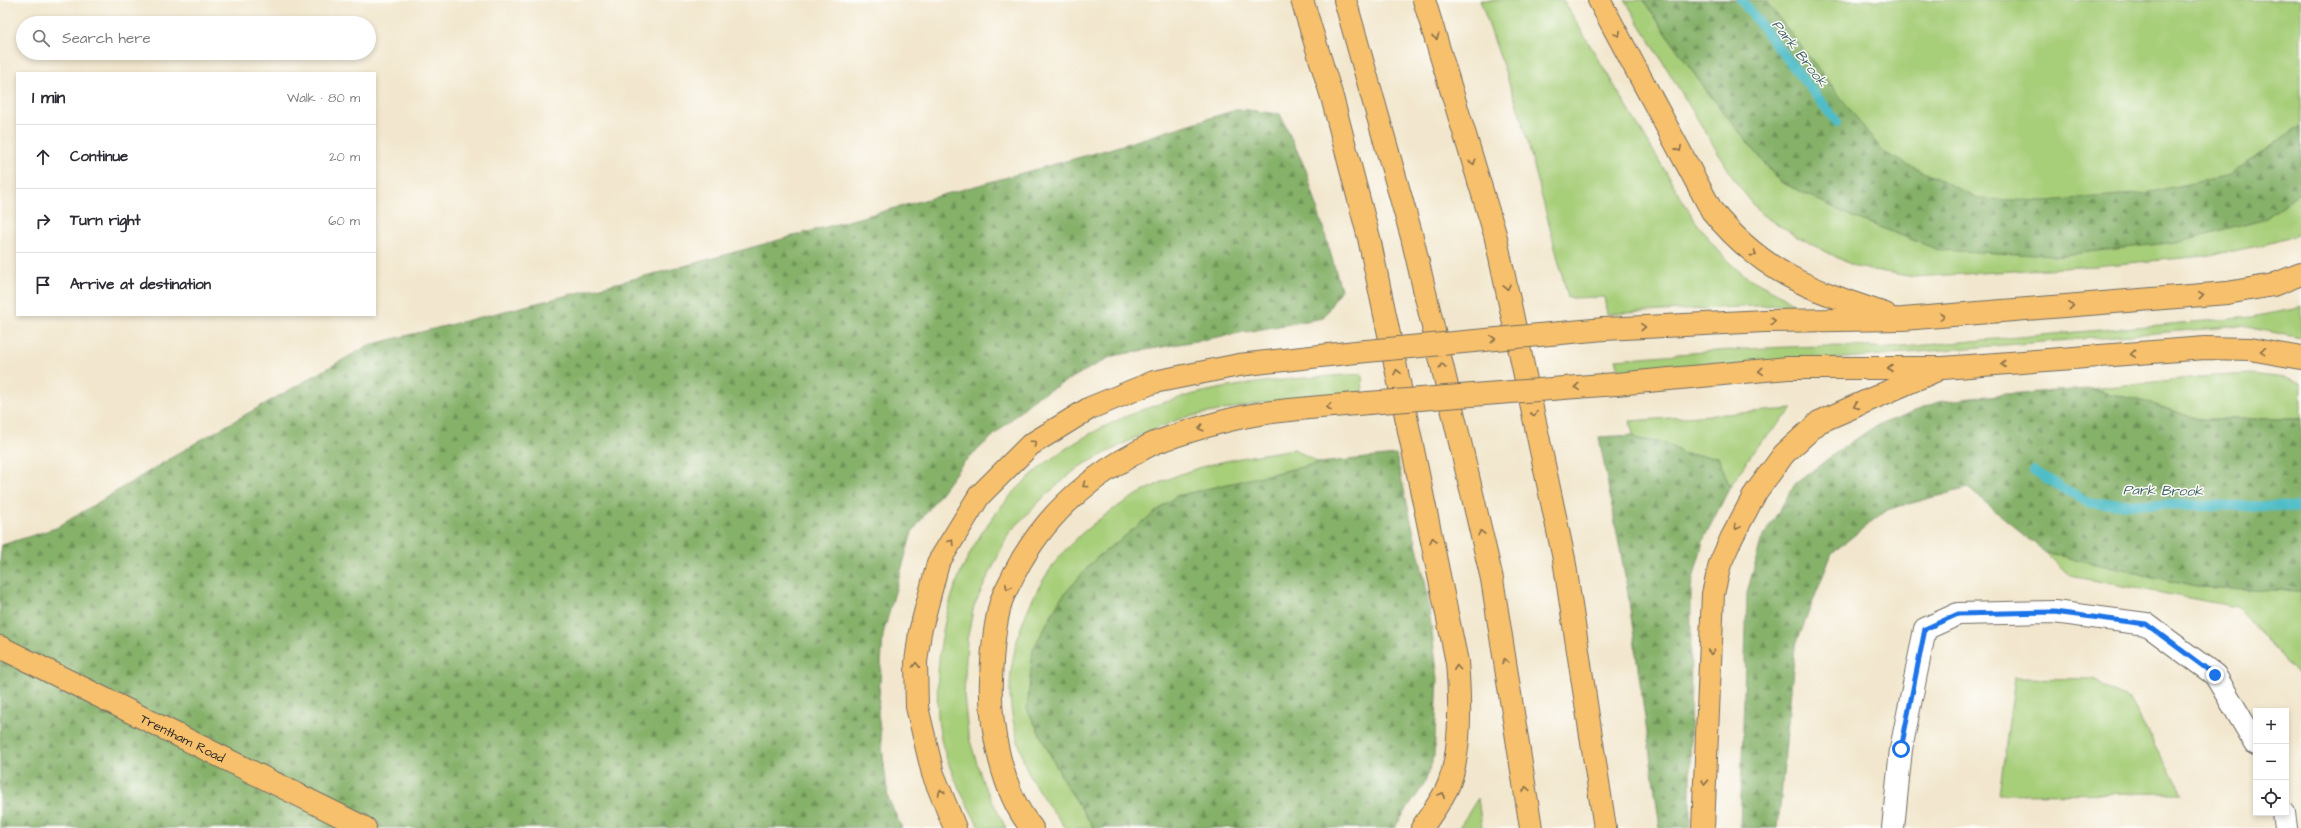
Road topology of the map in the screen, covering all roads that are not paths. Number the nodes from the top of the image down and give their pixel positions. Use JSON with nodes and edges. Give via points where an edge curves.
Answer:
{"nodes":[{"id":1,"x":1302,"y":0,"type":"edge"},
{"id":2,"x":1345,"y":0,"type":"edge"},
{"id":3,"x":1424,"y":0,"type":"edge"},
{"id":4,"x":1599,"y":0,"type":"edge"},
{"id":5,"x":2301,"y":274,"type":"edge"},
{"id":6,"x":1903,"y":320,"type":"junction"},
{"id":7,"x":2301,"y":358,"type":"edge"},
{"id":8,"x":1944,"y":368,"type":"junction"},
{"id":9,"x":0,"y":647,"type":"edge"},
{"id":10,"x":2253,"y":739,"type":"edge"},
{"id":11,"x":2284,"y":816,"type":"edge"},
{"id":12,"x":365,"y":828,"type":"edge"},
{"id":13,"x":956,"y":828,"type":"edge"},
{"id":14,"x":1032,"y":828,"type":"edge"},
{"id":15,"x":1422,"y":828,"type":"edge"},
{"id":16,"x":1531,"y":828,"type":"edge"},
{"id":17,"x":1605,"y":828,"type":"edge"},
{"id":18,"x":1703,"y":828,"type":"edge"},
{"id":19,"x":1893,"y":828,"type":"edge"},
{"id":20,"x":2286,"y":828,"type":"edge"}],
"edges":[{"from":15,"to":1,"type":"highway","one_way":true,"via":[[1449,784],[1458,737],[1457,662],[1369,238],[1332,97]]},
{"from":16,"to":2,"type":"highway","one_way":true,"via":[[1492,579],[1412,237]]},
{"from":3,"to":17,"type":"highway","one_way":true,"via":[[1495,234],[1564,559]]},
{"from":4,"to":6,"type":"highway","one_way":true,"via":[[1712,211],[1732,236],[1763,261],[1801,284]]},
{"from":6,"to":5,"type":"highway","one_way":true,"via":[[2227,293],[2273,285]]},
{"from":13,"to":6,"type":"highway","one_way":true,"bridge":true,"via":[[933,774],[917,707],[916,662],[920,632],[938,563],[979,496],[1030,445],[1090,408],[1154,382],[1240,365],[1356,352],[1604,330],[1765,321]]},
{"from":7,"to":8,"type":"highway","one_way":true,"via":[[2250,349],[2205,348]]},
{"from":8,"to":14,"type":"highway","one_way":true,"bridge":true,"via":[[1788,368],[1368,403],[1266,413],[1230,420],[1158,441],[1107,468],[1075,492],[1043,526],[1022,559],[1001,601],[992,652],[990,702],[996,747],[1007,782]]},
{"from":8,"to":18,"type":"highway","one_way":true,"via":[[1820,422],[1784,454],[1756,492],[1731,539],[1720,564],[1713,594]]},
{"from":9,"to":12,"type":"highway","name":"Trentham Road"},
{"from":10,"to":19,"type":"lane","via":[[2215,675],[2146,624],[2054,612],[1958,614],[1925,629],[1901,749]]},
{"from":11,"to":20,"type":"lane"}]}
